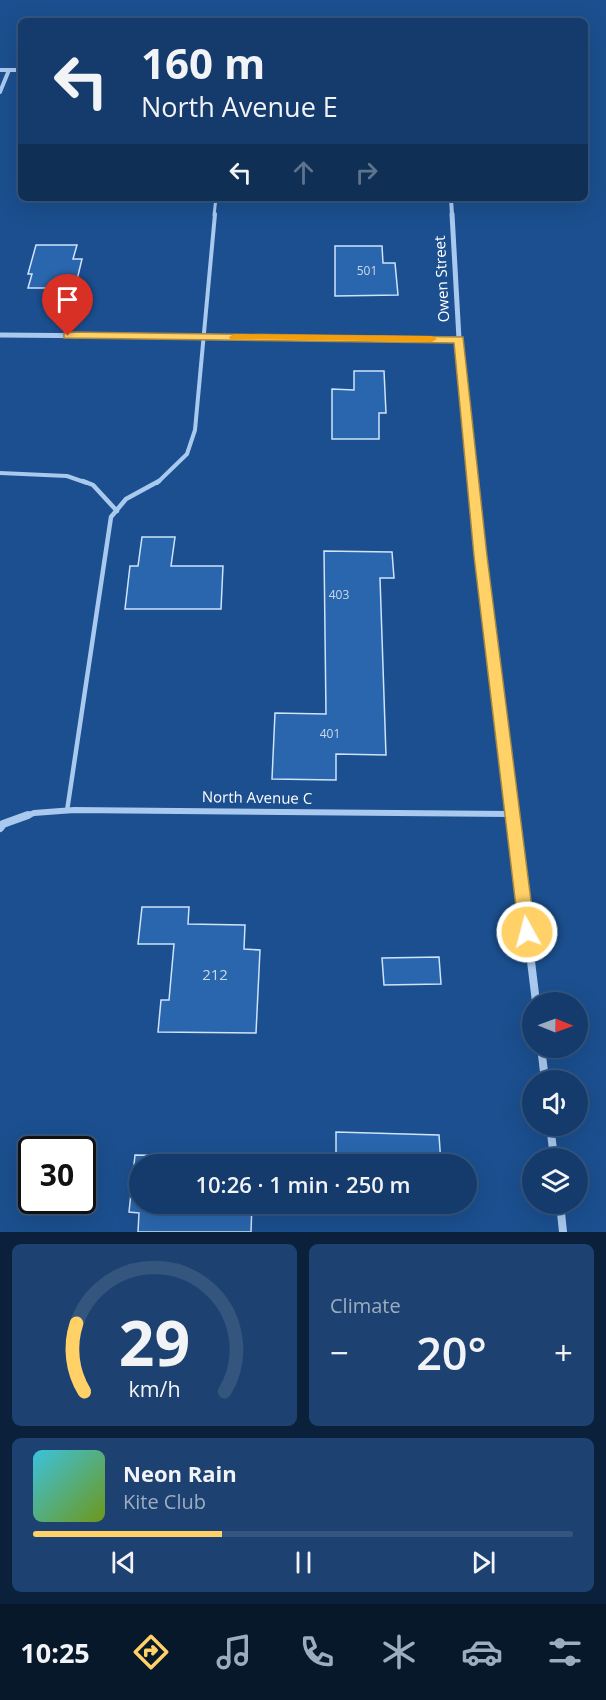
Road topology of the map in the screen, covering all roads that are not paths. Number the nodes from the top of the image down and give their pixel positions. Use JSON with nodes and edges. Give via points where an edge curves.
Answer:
{"nodes":[{"id":1,"x":0,"y":70,"type":"edge"},
{"id":2,"x":9,"y":70,"type":"junction"},
{"id":3,"x":18,"y":70,"type":"edge"},
{"id":4,"x":0,"y":92,"type":"edge"},
{"id":5,"x":216,"y":201,"type":"edge"},
{"id":6,"x":451,"y":201,"type":"edge"},
{"id":7,"x":0,"y":335,"type":"edge"},
{"id":8,"x":204,"y":337,"type":"junction"},
{"id":9,"x":459,"y":339,"type":"junction"},
{"id":10,"x":0,"y":473,"type":"edge"},
{"id":11,"x":117,"y":511,"type":"junction"},
{"id":12,"x":67,"y":811,"type":"junction"},
{"id":13,"x":513,"y":814,"type":"junction"},
{"id":14,"x":2,"y":826,"type":"edge"},
{"id":15,"x":535,"y":992,"type":"edge"},
{"id":16,"x":561,"y":1214,"type":"edge"},
{"id":17,"x":563,"y":1232,"type":"edge"}],
"edges":[{"from":1,"to":2,"type":"street"},
{"from":2,"to":3,"type":"street"},
{"from":2,"to":4,"type":"street"},
{"from":5,"to":8,"type":"lane"},
{"from":6,"to":9,"type":"street","name":"Owen Street"},
{"from":7,"to":8,"type":"street"},
{"from":8,"to":9,"type":"street"},
{"from":8,"to":11,"type":"lane","via":[[195,430],[187,454],[157,483],[126,499]]},
{"from":9,"to":13,"type":"street","name":"Owen Street"},
{"from":10,"to":11,"type":"lane","via":[[67,476],[93,485]]},
{"from":11,"to":12,"type":"lane","via":[[111,518]]},
{"from":12,"to":13,"type":"street","name":"North Avenue C"},
{"from":12,"to":14,"type":"street","name":"North Avenue C","via":[[34,813]]},
{"from":13,"to":15,"type":"street","name":"Owen Street"},
{"from":16,"to":17,"type":"street"}]}
